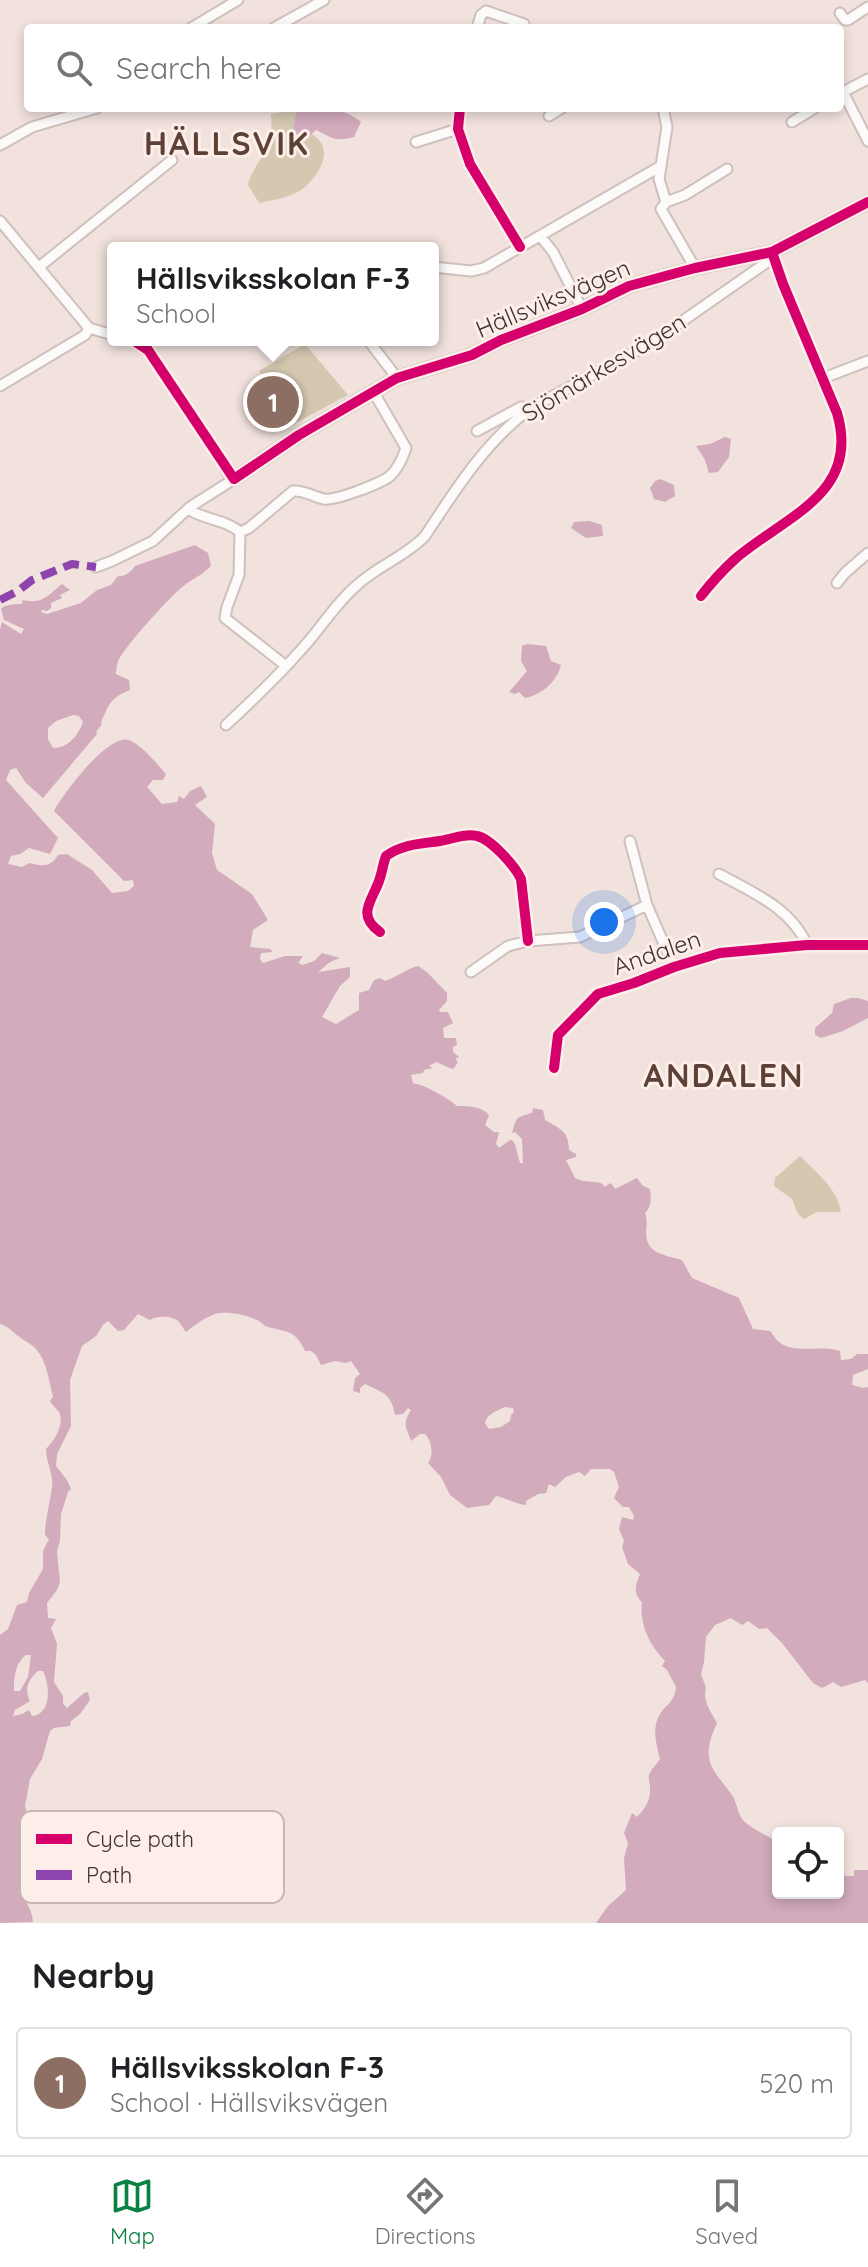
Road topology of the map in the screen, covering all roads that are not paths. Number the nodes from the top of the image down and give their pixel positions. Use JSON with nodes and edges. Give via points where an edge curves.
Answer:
{"nodes":[{"id":1,"x":238,"y":0,"type":"edge"},
{"id":2,"x":324,"y":0,"type":"edge"},
{"id":3,"x":868,"y":7,"type":"edge"},
{"id":4,"x":840,"y":13,"type":"dead end"},
{"id":5,"x":198,"y":24,"type":"edge"},
{"id":6,"x":281,"y":24,"type":"edge"},
{"id":7,"x":478,"y":24,"type":"edge"},
{"id":8,"x":524,"y":24,"type":"dead end"},
{"id":9,"x":868,"y":79,"type":"edge"},
{"id":10,"x":844,"y":92,"type":"edge"},
{"id":11,"x":844,"y":97,"type":"edge"},
{"id":12,"x":83,"y":112,"type":"edge"},
{"id":13,"x":460,"y":112,"type":"edge"},
{"id":14,"x":556,"y":112,"type":"edge"},
{"id":15,"x":664,"y":112,"type":"edge"},
{"id":16,"x":808,"y":112,"type":"edge"},
{"id":17,"x":549,"y":116,"type":"dead end"},
{"id":18,"x":792,"y":122,"type":"dead end"},
{"id":19,"x":458,"y":129,"type":"junction"},
{"id":20,"x":868,"y":141,"type":"edge"},
{"id":21,"x":416,"y":142,"type":"dead end"},
{"id":22,"x":0,"y":145,"type":"edge"},
{"id":23,"x":172,"y":160,"type":"dead end"},
{"id":24,"x":661,"y":166,"type":"junction"},
{"id":25,"x":727,"y":169,"type":"dead end"},
{"id":26,"x":666,"y":202,"type":"junction"},
{"id":27,"x":868,"y":202,"type":"edge"},
{"id":28,"x":0,"y":221,"type":"edge"},
{"id":29,"x":541,"y":237,"type":"junction"},
{"id":30,"x":520,"y":247,"type":"junction"},
{"id":31,"x":773,"y":255,"type":"junction"},
{"id":32,"x":39,"y":267,"type":"junction"},
{"id":33,"x":439,"y":268,"type":"edge"},
{"id":34,"x":695,"y":268,"type":"junction"},
{"id":35,"x":582,"y":309,"type":"junction"},
{"id":36,"x":89,"y":328,"type":"junction"},
{"id":37,"x":107,"y":333,"type":"edge"},
{"id":38,"x":143,"y":346,"type":"edge"},
{"id":39,"x":373,"y":346,"type":"edge"},
{"id":40,"x":868,"y":361,"type":"edge"},
{"id":41,"x":397,"y":378,"type":"junction"},
{"id":42,"x":821,"y":379,"type":"junction"},
{"id":43,"x":0,"y":386,"type":"edge"},
{"id":44,"x":373,"y":391,"type":"junction"},
{"id":45,"x":531,"y":408,"type":"junction"},
{"id":46,"x":477,"y":431,"type":"dead end"},
{"id":47,"x":230,"y":474,"type":"junction"},
{"id":48,"x":188,"y":509,"type":"junction"},
{"id":49,"x":240,"y":532,"type":"junction"},
{"id":50,"x":868,"y":553,"type":"edge"},
{"id":51,"x":96,"y":567,"type":"dead end"},
{"id":52,"x":837,"y":583,"type":"dead end"},
{"id":53,"x":701,"y":596,"type":"dead end"},
{"id":54,"x":286,"y":666,"type":"junction"},
{"id":55,"x":226,"y":725,"type":"dead end"},
{"id":56,"x":630,"y":841,"type":"dead end"},
{"id":57,"x":719,"y":874,"type":"dead end"},
{"id":58,"x":647,"y":905,"type":"junction"},
{"id":59,"x":380,"y":932,"type":"dead end"},
{"id":60,"x":528,"y":941,"type":"junction"},
{"id":61,"x":807,"y":945,"type":"junction"},
{"id":62,"x":868,"y":945,"type":"edge"},
{"id":63,"x":674,"y":967,"type":"junction"},
{"id":64,"x":471,"y":972,"type":"dead end"},
{"id":65,"x":554,"y":1068,"type":"dead end"}],
"edges":[{"from":1,"to":5,"type":"street"},
{"from":2,"to":6,"type":"street"},
{"from":3,"to":4,"type":"street","via":[[848,20]]},
{"from":7,"to":8,"type":"street","via":[[486,11]]},
{"from":9,"to":10,"type":"street"},
{"from":11,"to":20,"type":"street"},
{"from":12,"to":22,"type":"street","via":[[32,127]]},
{"from":13,"to":19,"type":"street"},
{"from":14,"to":17,"type":"street"},
{"from":15,"to":24,"type":"street"},
{"from":16,"to":18,"type":"street"},
{"from":19,"to":21,"type":"street"},
{"from":19,"to":30,"type":"street","via":[[470,164]]},
{"from":23,"to":32,"type":"street"},
{"from":24,"to":26,"type":"street"},
{"from":24,"to":29,"type":"street"},
{"from":25,"to":26,"type":"street"},
{"from":26,"to":34,"type":"street","via":[[663,214]]},
{"from":27,"to":31,"type":"street","name":"Hällsviksvägen"},
{"from":28,"to":32,"type":"street"},
{"from":29,"to":30,"type":"street"},
{"from":29,"to":35,"type":"street"},
{"from":30,"to":33,"type":"street","via":[[478,271]]},
{"from":31,"to":34,"type":"street","name":"Hällsviksvägen"},
{"from":31,"to":42,"type":"street"},
{"from":31,"to":45,"type":"street","name":"Sjömärkesvägen","via":[[651,343]]},
{"from":32,"to":36,"type":"street"},
{"from":34,"to":35,"type":"street","name":"Hällsviksvägen","via":[[629,286]]},
{"from":35,"to":41,"type":"street","name":"Hällsviksvägen","via":[[472,355]]},
{"from":36,"to":37,"type":"street"},
{"from":36,"to":43,"type":"street"},
{"from":38,"to":47,"type":"street"},
{"from":39,"to":41,"type":"street"},
{"from":40,"to":42,"type":"street"},
{"from":41,"to":44,"type":"street","name":"Hällsviksvägen"},
{"from":42,"to":53,"type":"street","via":[[842,432],[840,460],[829,483],[802,511],[735,559]]},
{"from":44,"to":47,"type":"street","name":"Hällsviksvägen"},
{"from":44,"to":49,"type":"street","via":[[406,444],[394,471],[377,483],[330,499],[293,491]]},
{"from":45,"to":46,"type":"street","via":[[521,407]]},
{"from":45,"to":54,"type":"street","name":"Sjömärkesvägen","via":[[486,449],[416,546],[358,583]]},
{"from":47,"to":48,"type":"street","name":"Hällsviksvägen"},
{"from":48,"to":49,"type":"street"},
{"from":48,"to":51,"type":"street","name":"Hällsviksvägen","via":[[162,536]]},
{"from":49,"to":54,"type":"street","via":[[239,575],[225,618]]},
{"from":50,"to":52,"type":"street"},
{"from":54,"to":55,"type":"street","name":"Sjömärkesvägen"},
{"from":56,"to":58,"type":"street"},
{"from":57,"to":61,"type":"street","via":[[778,909],[797,926]]},
{"from":58,"to":60,"type":"street","via":[[580,937]]},
{"from":58,"to":63,"type":"street"},
{"from":59,"to":60,"type":"street","via":[[370,923],[367,907],[386,856],[415,843],[474,835],[518,872]]},
{"from":60,"to":64,"type":"street","via":[[508,946]]},
{"from":61,"to":62,"type":"street","name":"Andalen"},
{"from":61,"to":63,"type":"street","name":"Andalen","via":[[720,953]]},
{"from":63,"to":65,"type":"street","name":"Andalen","via":[[598,994],[558,1035]]}]}
